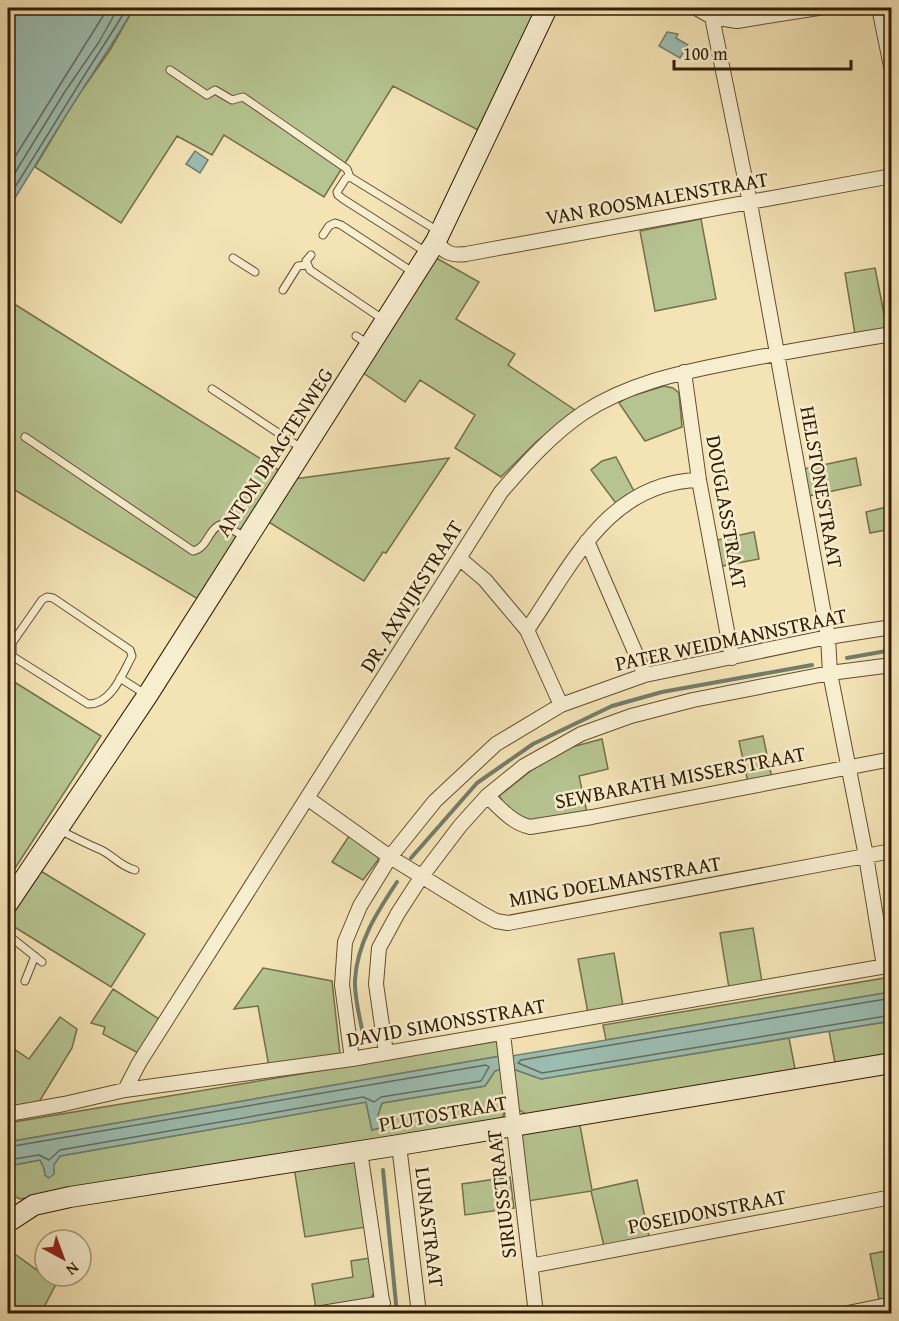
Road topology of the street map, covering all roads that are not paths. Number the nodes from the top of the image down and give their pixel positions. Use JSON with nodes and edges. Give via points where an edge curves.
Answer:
{"nodes":[{"id":1,"x":547,"y":8,"type":"edge"},
{"id":2,"x":696,"y":8,"type":"edge"},
{"id":3,"x":818,"y":8,"type":"edge"},
{"id":4,"x":879,"y":8,"type":"edge"},
{"id":5,"x":712,"y":17,"type":"junction"},
{"id":6,"x":170,"y":70,"type":"dead end"},
{"id":7,"x":891,"y":71,"type":"edge"},
{"id":8,"x":891,"y":176,"type":"edge"},
{"id":9,"x":350,"y":177,"type":"junction"},
{"id":10,"x":750,"y":203,"type":"junction"},
{"id":11,"x":323,"y":235,"type":"dead end"},
{"id":12,"x":435,"y":242,"type":"junction"},
{"id":13,"x":311,"y":255,"type":"dead end"},
{"id":14,"x":233,"y":258,"type":"dead end"},
{"id":15,"x":307,"y":265,"type":"junction"},
{"id":16,"x":255,"y":272,"type":"dead end"},
{"id":17,"x":416,"y":274,"type":"junction"},
{"id":18,"x":283,"y":290,"type":"dead end"},
{"id":19,"x":386,"y":321,"type":"junction"},
{"id":20,"x":891,"y":334,"type":"edge"},
{"id":21,"x":776,"y":353,"type":"junction"},
{"id":22,"x":684,"y":372,"type":"junction"},
{"id":23,"x":212,"y":389,"type":"dead end"},
{"id":24,"x":25,"y":437,"type":"dead end"},
{"id":25,"x":304,"y":450,"type":"junction"},
{"id":26,"x":699,"y":480,"type":"junction"},
{"id":27,"x":248,"y":538,"type":"junction"},
{"id":28,"x":587,"y":541,"type":"junction"},
{"id":29,"x":459,"y":558,"type":"junction"},
{"id":30,"x":891,"y":627,"type":"edge"},
{"id":31,"x":527,"y":630,"type":"junction"},
{"id":32,"x":828,"y":637,"type":"junction"},
{"id":33,"x":732,"y":658,"type":"junction"},
{"id":34,"x":891,"y":665,"type":"edge"},
{"id":35,"x":830,"y":673,"type":"junction"},
{"id":36,"x":645,"y":675,"type":"junction"},
{"id":37,"x":120,"y":678,"type":"junction"},
{"id":38,"x":147,"y":696,"type":"junction"},
{"id":39,"x":561,"y":705,"type":"junction"},
{"id":40,"x":891,"y":759,"type":"edge"},
{"id":41,"x":847,"y":766,"type":"junction"},
{"id":42,"x":487,"y":796,"type":"junction"},
{"id":43,"x":307,"y":798,"type":"junction"},
{"id":44,"x":58,"y":829,"type":"junction"},
{"id":45,"x":891,"y":851,"type":"edge"},
{"id":46,"x":866,"y":856,"type":"junction"},
{"id":47,"x":390,"y":857,"type":"junction"},
{"id":48,"x":135,"y":870,"type":"dead end"},
{"id":49,"x":422,"y":876,"type":"junction"},
{"id":50,"x":8,"y":903,"type":"edge"},
{"id":51,"x":8,"y":935,"type":"edge"},
{"id":52,"x":35,"y":956,"type":"junction"},
{"id":53,"x":42,"y":962,"type":"dead end"},
{"id":54,"x":888,"y":965,"type":"edge"},
{"id":55,"x":25,"y":981,"type":"dead end"},
{"id":56,"x":504,"y":1040,"type":"junction"},
{"id":57,"x":386,"y":1053,"type":"junction"},
{"id":58,"x":352,"y":1059,"type":"junction"},
{"id":59,"x":891,"y":1063,"type":"edge"},
{"id":60,"x":125,"y":1090,"type":"junction"},
{"id":61,"x":8,"y":1114,"type":"edge"},
{"id":62,"x":513,"y":1126,"type":"junction"},
{"id":63,"x":399,"y":1145,"type":"junction"},
{"id":64,"x":360,"y":1151,"type":"junction"},
{"id":65,"x":891,"y":1197,"type":"edge"},
{"id":66,"x":8,"y":1222,"type":"edge"},
{"id":67,"x":530,"y":1266,"type":"junction"},
{"id":68,"x":891,"y":1304,"type":"edge"},
{"id":69,"x":383,"y":1308,"type":"edge"},
{"id":70,"x":316,"y":1314,"type":"edge"},
{"id":71,"x":419,"y":1314,"type":"edge"},
{"id":72,"x":536,"y":1314,"type":"edge"},
{"id":73,"x":843,"y":1314,"type":"edge"}],
"edges":[{"from":1,"to":12,"type":"main road","name":"ANTON DRAGTENWEG"},
{"from":2,"to":5,"type":"street"},
{"from":3,"to":5,"type":"street","via":[[737,21]]},
{"from":4,"to":7,"type":"street"},
{"from":5,"to":10,"type":"street","name":"HELSTONESTRAAT"},
{"from":6,"to":9,"type":"lane","via":[[207,95],[214,90],[232,100],[243,97],[347,169]]},
{"from":8,"to":10,"type":"street","name":"VAN ROOSMALENSTRAAT"},
{"from":9,"to":12,"type":"lane"},
{"from":9,"to":12,"type":"lane","via":[[338,195]]},
{"from":10,"to":12,"type":"street","name":"VAN ROOSMALENSTRAAT","via":[[466,254],[444,251]]},
{"from":10,"to":21,"type":"street","name":"HELSTONESTRAAT"},
{"from":11,"to":17,"type":"lane","via":[[329,226],[340,225]]},
{"from":12,"to":17,"type":"main road","name":"ANTON DRAGTENWEG"},
{"from":13,"to":15,"type":"lane"},
{"from":14,"to":16,"type":"lane"},
{"from":15,"to":18,"type":"lane","via":[[298,266]]},
{"from":15,"to":19,"type":"lane"},
{"from":17,"to":19,"type":"main road","name":"ANTON DRAGTENWEG"},
{"from":19,"to":25,"type":"main road","name":"ANTON DRAGTENWEG","via":[[363,341]]},
{"from":20,"to":21,"type":"street","name":"DR. AXWIJKSTRAAT"},
{"from":21,"to":22,"type":"street","name":"DR. AXWIJKSTRAAT"},
{"from":21,"to":32,"type":"street","name":"HELSTONESTRAAT"},
{"from":22,"to":26,"type":"street","name":"DOUGLASSTRAAT"},
{"from":22,"to":29,"type":"street","name":"DR. AXWIJKSTRAAT","via":[[638,385],[584,413],[539,448],[501,492]]},
{"from":23,"to":25,"type":"lane"},
{"from":24,"to":27,"type":"lane","via":[[193,551],[203,546],[213,528],[222,524]]},
{"from":25,"to":27,"type":"main road","name":"ANTON DRAGTENWEG"},
{"from":26,"to":28,"type":"street","via":[[659,486],[630,501],[603,522]]},
{"from":26,"to":33,"type":"street","name":"DOUGLASSTRAAT"},
{"from":27,"to":38,"type":"main road","name":"ANTON DRAGTENWEG"},
{"from":28,"to":31,"type":"street"},
{"from":28,"to":36,"type":"street"},
{"from":29,"to":31,"type":"street","via":[[485,580]]},
{"from":29,"to":43,"type":"street","name":"DR. AXWIJKSTRAAT"},
{"from":30,"to":32,"type":"street","name":"PATER WEIDMANNSTRAAT"},
{"from":31,"to":39,"type":"street"},
{"from":32,"to":33,"type":"street","name":"PATER WEIDMANNSTRAAT"},
{"from":32,"to":35,"type":"street","name":"HELSTONESTRAAT"},
{"from":33,"to":36,"type":"street","name":"PATER WEIDMANNSTRAAT"},
{"from":34,"to":35,"type":"street"},
{"from":35,"to":41,"type":"street","name":"HELSTONESTRAAT"},
{"from":35,"to":42,"type":"street","via":[[631,716],[581,734],[524,766]]},
{"from":36,"to":39,"type":"street","name":"PATER WEIDMANNSTRAAT"},
{"from":37,"to":37,"type":"lane","via":[[103,701],[88,704],[12,656],[12,643],[47,597],[130,650],[132,656]]},
{"from":37,"to":38,"type":"lane"},
{"from":38,"to":44,"type":"main road","name":"ANTON DRAGTENWEG"},
{"from":39,"to":47,"type":"street","name":"PATER WEIDMANNSTRAAT","via":[[496,744],[435,801]]},
{"from":40,"to":41,"type":"street","name":"SEWBARATH MISSERSTRAAT"},
{"from":41,"to":42,"type":"street","name":"SEWBARATH MISSERSTRAAT","via":[[530,827],[513,820]]},
{"from":41,"to":46,"type":"street","name":"HELSTONESTRAAT"},
{"from":42,"to":49,"type":"street"},
{"from":43,"to":47,"type":"street","name":"MING DOELMANSTRAAT"},
{"from":43,"to":60,"type":"street","name":"DR. AXWIJKSTRAAT"},
{"from":44,"to":48,"type":"lane"},
{"from":44,"to":50,"type":"main road","name":"ANTON DRAGTENWEG"},
{"from":45,"to":46,"type":"street","name":"MING DOELMANSTRAAT"},
{"from":46,"to":49,"type":"street","name":"MING DOELMANSTRAAT","via":[[508,923],[483,914]]},
{"from":46,"to":54,"type":"street","name":"HELSTONESTRAAT"},
{"from":47,"to":49,"type":"street","name":"MING DOELMANSTRAAT"},
{"from":47,"to":58,"type":"street","name":"PATER WEIDMANNSTRAAT","via":[[360,906],[345,942],[342,985]]},
{"from":49,"to":57,"type":"street","via":[[379,948],[376,984]]},
{"from":51,"to":52,"type":"lane"},
{"from":52,"to":53,"type":"lane"},
{"from":52,"to":55,"type":"lane"},
{"from":54,"to":56,"type":"street","name":"DAVID SIMONSSTRAAT"},
{"from":56,"to":57,"type":"street","name":"DAVID SIMONSSTRAAT"},
{"from":56,"to":62,"type":"street","name":"SIRIUSSTRAAT"},
{"from":57,"to":58,"type":"street","name":"DAVID SIMONSSTRAAT"},
{"from":58,"to":60,"type":"street","name":"DAVID SIMONSSTRAAT"},
{"from":59,"to":62,"type":"main road","name":"PLUTOSTRAAT"},
{"from":60,"to":61,"type":"street","name":"DAVID SIMONSSTRAAT"},
{"from":62,"to":63,"type":"main road","name":"PLUTOSTRAAT"},
{"from":62,"to":67,"type":"street","name":"SIRIUSSTRAAT"},
{"from":63,"to":64,"type":"main road","name":"PLUTOSTRAAT"},
{"from":63,"to":71,"type":"street","name":"LUNASTRAAT"},
{"from":64,"to":66,"type":"main road","name":"PLUTOSTRAAT","via":[[70,1197],[34,1205]]},
{"from":64,"to":69,"type":"street"},
{"from":65,"to":67,"type":"street","name":"POSEIDONSTRAAT"},
{"from":67,"to":72,"type":"street","name":"SIRIUSSTRAAT"},
{"from":68,"to":73,"type":"street"},
{"from":69,"to":70,"type":"street"}]}
